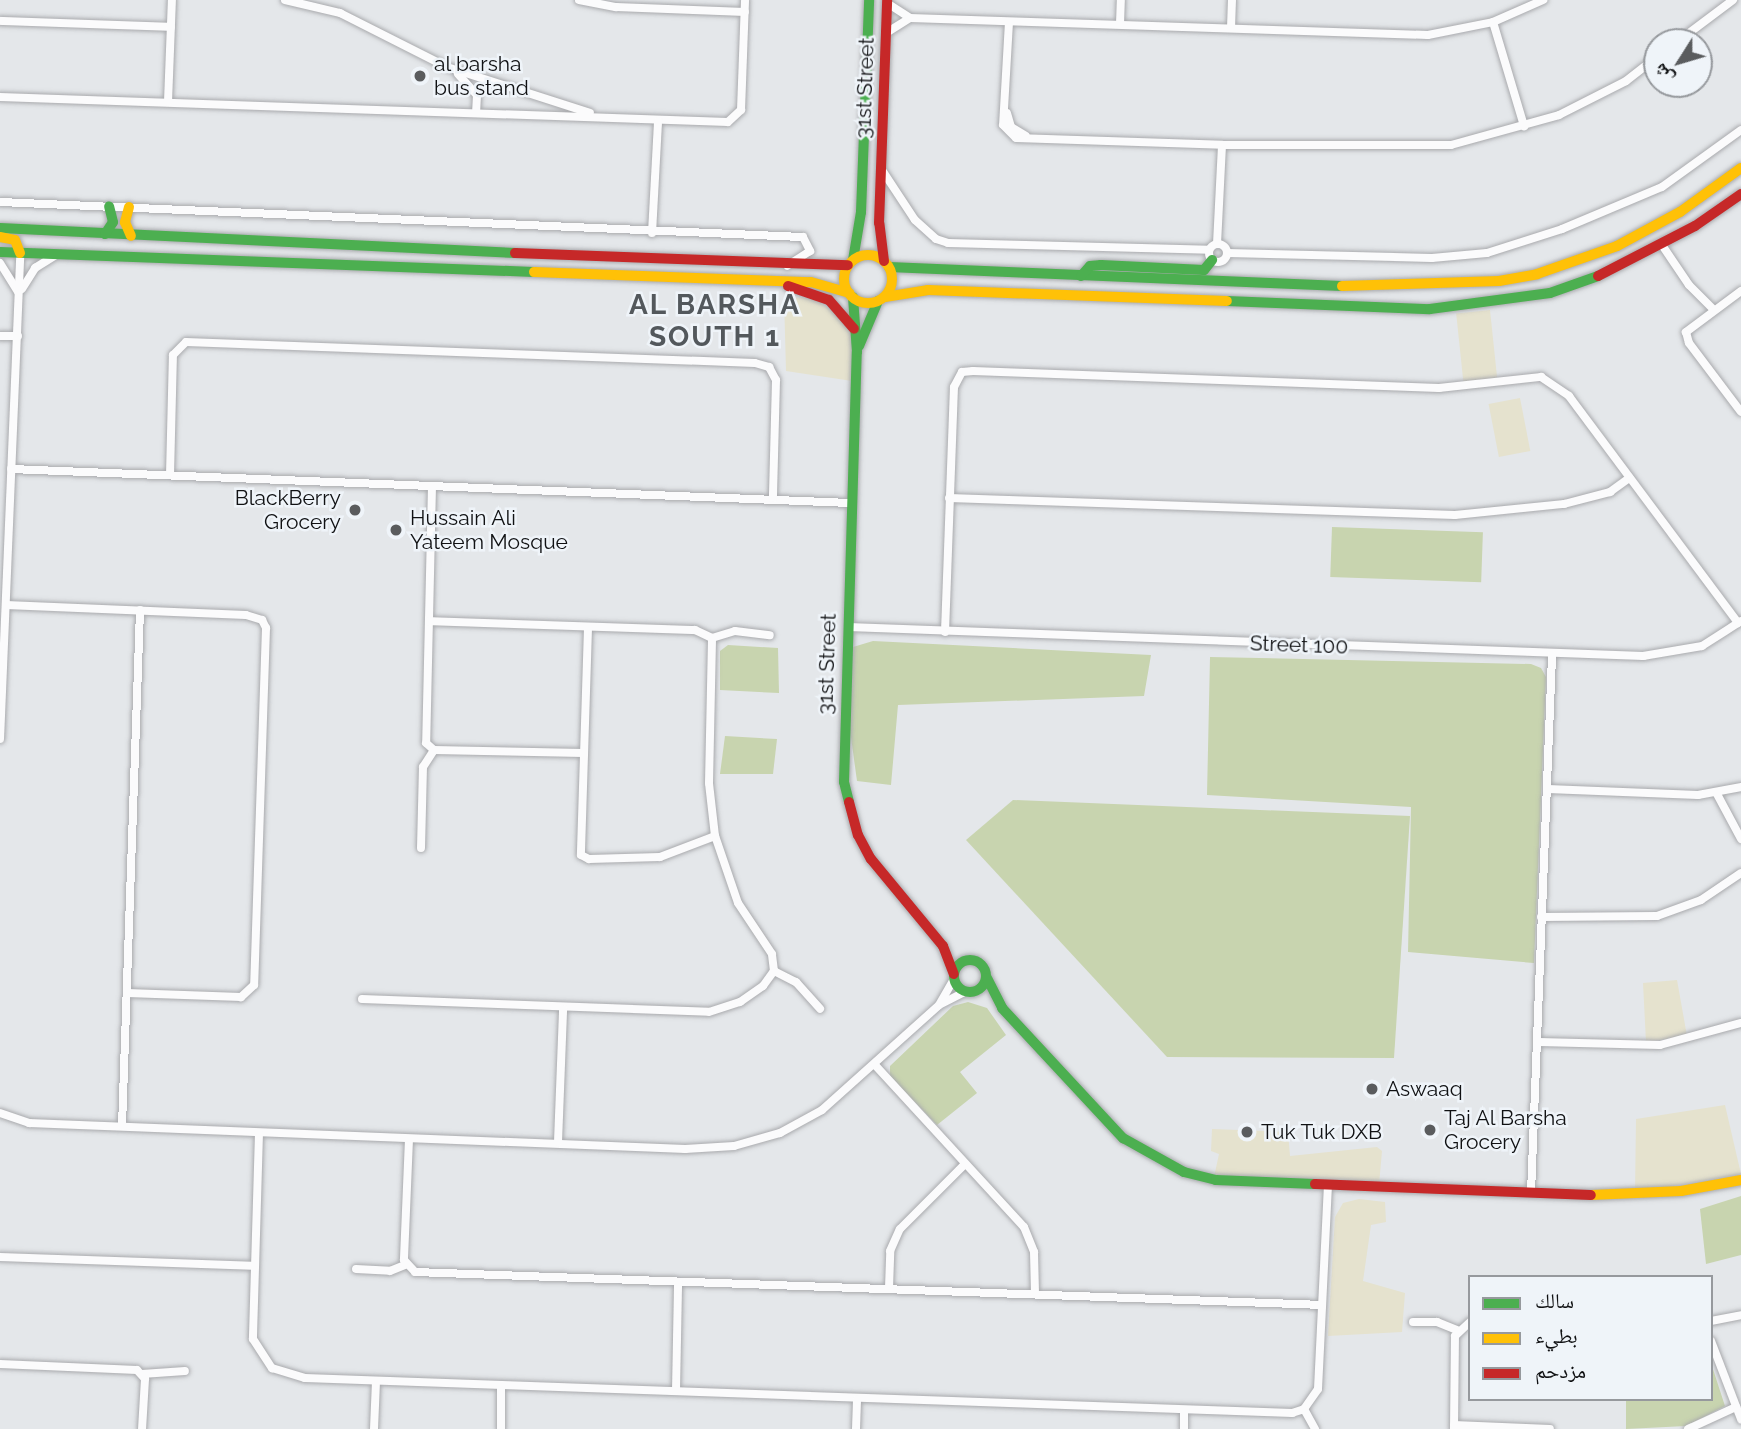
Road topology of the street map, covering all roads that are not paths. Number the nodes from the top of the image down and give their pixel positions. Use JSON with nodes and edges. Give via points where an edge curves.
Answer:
{"nodes":[{"id":1,"x":172,"y":0,"type":"edge"},
{"id":2,"x":285,"y":0,"type":"edge"},
{"id":3,"x":579,"y":0,"type":"edge"},
{"id":4,"x":745,"y":0,"type":"edge"},
{"id":5,"x":869,"y":0,"type":"edge"},
{"id":6,"x":1121,"y":0,"type":"edge"},
{"id":7,"x":1232,"y":0,"type":"edge"},
{"id":8,"x":1542,"y":0,"type":"edge"},
{"id":9,"x":1733,"y":0,"type":"edge"},
{"id":10,"x":887,"y":1,"type":"edge"},
{"id":11,"x":744,"y":12,"type":"junction"},
{"id":12,"x":910,"y":18,"type":"junction"},
{"id":13,"x":0,"y":21,"type":"edge"},
{"id":14,"x":1493,"y":22,"type":"junction"},
{"id":15,"x":1009,"y":23,"type":"junction"},
{"id":16,"x":1120,"y":24,"type":"junction"},
{"id":17,"x":171,"y":27,"type":"junction"},
{"id":18,"x":1231,"y":28,"type":"junction"},
{"id":19,"x":1696,"y":28,"type":"edge"},
{"id":20,"x":886,"y":33,"type":"junction"},
{"id":21,"x":447,"y":66,"type":"junction"},
{"id":22,"x":1643,"y":66,"type":"edge"},
{"id":23,"x":0,"y":97,"type":"edge"},
{"id":24,"x":168,"y":102,"type":"junction"},
{"id":25,"x":476,"y":113,"type":"junction"},
{"id":26,"x":603,"y":116,"type":"junction"},
{"id":27,"x":658,"y":121,"type":"junction"},
{"id":28,"x":1524,"y":126,"type":"junction"},
{"id":29,"x":1741,"y":130,"type":"edge"},
{"id":30,"x":1223,"y":145,"type":"junction"},
{"id":31,"x":1741,"y":168,"type":"edge"},
{"id":32,"x":882,"y":170,"type":"junction"},
{"id":33,"x":1741,"y":194,"type":"edge"},
{"id":34,"x":0,"y":202,"type":"edge"},
{"id":35,"x":109,"y":206,"type":"junction"},
{"id":36,"x":129,"y":207,"type":"junction"},
{"id":37,"x":0,"y":228,"type":"edge"},
{"id":38,"x":652,"y":233,"type":"junction"},
{"id":39,"x":105,"y":234,"type":"junction"},
{"id":40,"x":131,"y":236,"type":"junction"},
{"id":41,"x":0,"y":237,"type":"edge"},
{"id":42,"x":1217,"y":244,"type":"junction"},
{"id":43,"x":1662,"y":245,"type":"junction"},
{"id":44,"x":450,"y":249,"type":"junction"},
{"id":45,"x":0,"y":252,"type":"edge"},
{"id":46,"x":20,"y":253,"type":"junction"},
{"id":47,"x":1227,"y":253,"type":"junction"},
{"id":48,"x":60,"y":254,"type":"junction"},
{"id":49,"x":1210,"y":255,"type":"junction"},
{"id":50,"x":851,"y":262,"type":"junction"},
{"id":51,"x":0,"y":263,"type":"edge"},
{"id":52,"x":887,"y":264,"type":"junction"},
{"id":53,"x":787,"y":266,"type":"junction"},
{"id":54,"x":384,"y":269,"type":"junction"},
{"id":55,"x":1081,"y":276,"type":"junction"},
{"id":56,"x":779,"y":283,"type":"junction"},
{"id":57,"x":1741,"y":291,"type":"edge"},
{"id":58,"x":851,"y":295,"type":"junction"},
{"id":59,"x":19,"y":299,"type":"junction"},
{"id":60,"x":881,"y":299,"type":"junction"},
{"id":61,"x":1714,"y":310,"type":"junction"},
{"id":62,"x":855,"y":331,"type":"junction"},
{"id":63,"x":0,"y":336,"type":"edge"},
{"id":64,"x":18,"y":336,"type":"junction"},
{"id":65,"x":857,"y":352,"type":"junction"},
{"id":66,"x":1741,"y":412,"type":"edge"},
{"id":67,"x":11,"y":469,"type":"junction"},
{"id":68,"x":170,"y":475,"type":"junction"},
{"id":69,"x":1629,"y":478,"type":"junction"},
{"id":70,"x":432,"y":486,"type":"junction"},
{"id":71,"x":773,"y":498,"type":"junction"},
{"id":72,"x":949,"y":498,"type":"junction"},
{"id":73,"x":852,"y":503,"type":"junction"},
{"id":74,"x":6,"y":605,"type":"junction"},
{"id":75,"x":140,"y":610,"type":"junction"},
{"id":76,"x":429,"y":621,"type":"junction"},
{"id":77,"x":1740,"y":622,"type":"edge"},
{"id":78,"x":848,"y":627,"type":"junction"},
{"id":79,"x":588,"y":628,"type":"junction"},
{"id":80,"x":945,"y":632,"type":"junction"},
{"id":81,"x":770,"y":635,"type":"dead end"},
{"id":82,"x":712,"y":638,"type":"junction"},
{"id":83,"x":1552,"y":655,"type":"junction"},
{"id":84,"x":0,"y":739,"type":"edge"},
{"id":85,"x":435,"y":750,"type":"junction"},
{"id":86,"x":583,"y":753,"type":"junction"},
{"id":87,"x":1741,"y":787,"type":"edge"},
{"id":88,"x":1548,"y":789,"type":"junction"},
{"id":89,"x":1717,"y":794,"type":"junction"},
{"id":90,"x":715,"y":836,"type":"junction"},
{"id":91,"x":1741,"y":839,"type":"edge"},
{"id":92,"x":421,"y":848,"type":"dead end"},
{"id":93,"x":1741,"y":873,"type":"edge"},
{"id":94,"x":1541,"y":917,"type":"junction"},
{"id":95,"x":943,"y":946,"type":"junction"},
{"id":96,"x":970,"y":959,"type":"junction"},
{"id":97,"x":774,"y":971,"type":"junction"},
{"id":98,"x":954,"y":976,"type":"junction"},
{"id":99,"x":987,"y":978,"type":"junction"},
{"id":100,"x":968,"y":992,"type":"junction"},
{"id":101,"x":127,"y":993,"type":"junction"},
{"id":102,"x":362,"y":999,"type":"dead end"},
{"id":103,"x":939,"y":1005,"type":"junction"},
{"id":104,"x":1002,"y":1008,"type":"junction"},
{"id":105,"x":563,"y":1009,"type":"junction"},
{"id":106,"x":820,"y":1009,"type":"dead end"},
{"id":107,"x":1741,"y":1023,"type":"edge"},
{"id":108,"x":1539,"y":1042,"type":"junction"},
{"id":109,"x":875,"y":1065,"type":"junction"},
{"id":110,"x":2,"y":1118,"type":"edge"},
{"id":111,"x":122,"y":1126,"type":"junction"},
{"id":112,"x":259,"y":1133,"type":"junction"},
{"id":113,"x":409,"y":1139,"type":"junction"},
{"id":114,"x":558,"y":1142,"type":"junction"},
{"id":115,"x":964,"y":1165,"type":"junction"},
{"id":116,"x":1741,"y":1180,"type":"edge"},
{"id":117,"x":1328,"y":1186,"type":"junction"},
{"id":118,"x":1531,"y":1193,"type":"junction"},
{"id":119,"x":0,"y":1257,"type":"edge"},
{"id":120,"x":405,"y":1265,"type":"junction"},
{"id":121,"x":252,"y":1266,"type":"junction"},
{"id":122,"x":356,"y":1269,"type":"dead end"},
{"id":123,"x":678,"y":1283,"type":"junction"},
{"id":124,"x":889,"y":1288,"type":"junction"},
{"id":125,"x":1035,"y":1294,"type":"junction"},
{"id":126,"x":1322,"y":1305,"type":"junction"},
{"id":127,"x":1741,"y":1315,"type":"edge"},
{"id":128,"x":1713,"y":1321,"type":"edge"},
{"id":129,"x":1413,"y":1322,"type":"dead end"},
{"id":130,"x":1468,"y":1323,"type":"edge"},
{"id":131,"x":1457,"y":1330,"type":"junction"},
{"id":132,"x":1713,"y":1346,"type":"edge"},
{"id":133,"x":0,"y":1364,"type":"edge"},
{"id":134,"x":185,"y":1371,"type":"dead end"},
{"id":135,"x":142,"y":1374,"type":"junction"},
{"id":136,"x":376,"y":1381,"type":"junction"},
{"id":137,"x":501,"y":1387,"type":"junction"},
{"id":138,"x":676,"y":1391,"type":"junction"},
{"id":139,"x":858,"y":1399,"type":"junction"},
{"id":140,"x":1736,"y":1407,"type":"junction"},
{"id":141,"x":1304,"y":1409,"type":"junction"},
{"id":142,"x":1184,"y":1411,"type":"junction"},
{"id":143,"x":1741,"y":1419,"type":"edge"},
{"id":144,"x":1454,"y":1427,"type":"edge"},
{"id":145,"x":142,"y":1429,"type":"edge"},
{"id":146,"x":374,"y":1429,"type":"edge"},
{"id":147,"x":501,"y":1429,"type":"edge"},
{"id":148,"x":856,"y":1429,"type":"edge"},
{"id":149,"x":1184,"y":1429,"type":"edge"},
{"id":150,"x":1315,"y":1429,"type":"edge"},
{"id":151,"x":1550,"y":1429,"type":"edge"},
{"id":152,"x":1688,"y":1429,"type":"edge"}],
"edges":[{"from":1,"to":17,"type":"street"},
{"from":2,"to":21,"type":"street","via":[[365,23]]},
{"from":3,"to":11,"type":"street","via":[[616,7]]},
{"from":4,"to":11,"type":"street"},
{"from":5,"to":50,"type":"main road","name":"31st Street","via":[[861,212]]},
{"from":6,"to":16,"type":"street"},
{"from":7,"to":18,"type":"street"},
{"from":8,"to":14,"type":"street"},
{"from":9,"to":19,"type":"street"},
{"from":10,"to":12,"type":"street"},
{"from":10,"to":20,"type":"main road","name":"31st Street"},
{"from":11,"to":27,"type":"street","via":[[742,100],[736,117],[728,122]]},
{"from":12,"to":15,"type":"street"},
{"from":12,"to":20,"type":"street"},
{"from":13,"to":17,"type":"street"},
{"from":14,"to":18,"type":"street","via":[[1407,35]]},
{"from":14,"to":28,"type":"street"},
{"from":15,"to":16,"type":"street"},
{"from":15,"to":30,"type":"street","via":[[1003,125],[1007,134]]},
{"from":16,"to":18,"type":"street"},
{"from":17,"to":24,"type":"street"},
{"from":20,"to":32,"type":"main road","name":"31st Street"},
{"from":21,"to":25,"type":"street","via":[[473,86]]},
{"from":21,"to":26,"type":"street"},
{"from":22,"to":28,"type":"street","via":[[1593,100]]},
{"from":23,"to":24,"type":"street"},
{"from":24,"to":25,"type":"street"},
{"from":25,"to":26,"type":"street"},
{"from":26,"to":27,"type":"street"},
{"from":27,"to":38,"type":"street"},
{"from":28,"to":30,"type":"street","via":[[1451,145],[1413,148]]},
{"from":29,"to":47,"type":"street","via":[[1662,187],[1562,229],[1487,253],[1419,258]]},
{"from":30,"to":42,"type":"street"},
{"from":31,"to":55,"type":"main road","via":[[1680,212],[1617,246],[1499,282],[1423,288]]},
{"from":32,"to":49,"type":"street","via":[[915,220],[936,239],[948,243]]},
{"from":32,"to":52,"type":"main road","name":"31st Street","via":[[879,223]]},
{"from":33,"to":43,"type":"main road"},
{"from":34,"to":35,"type":"street"},
{"from":35,"to":36,"type":"street"},
{"from":35,"to":39,"type":"main road","via":[[113,222]]},
{"from":36,"to":38,"type":"street"},
{"from":36,"to":40,"type":"main road","via":[[125,222]]},
{"from":37,"to":39,"type":"main road"},
{"from":38,"to":53,"type":"street","via":[[803,237],[810,251]]},
{"from":39,"to":40,"type":"main road"},
{"from":40,"to":44,"type":"main road"},
{"from":41,"to":46,"type":"main road","via":[[15,240]]},
{"from":42,"to":47,"type":"street"},
{"from":42,"to":49,"type":"street"},
{"from":43,"to":60,"type":"main road","via":[[1613,271],[1550,293],[1430,309],[928,290]]},
{"from":43,"to":61,"type":"street","via":[[1689,285]]},
{"from":44,"to":53,"type":"main road"},
{"from":44,"to":54,"type":"main road","via":[[439,254],[388,254]]},
{"from":45,"to":46,"type":"main road"},
{"from":46,"to":48,"type":"main road"},
{"from":46,"to":59,"type":"street"},
{"from":47,"to":49,"type":"street","via":[[1222,262]]},
{"from":48,"to":54,"type":"main road"},
{"from":48,"to":59,"type":"street","via":[[35,268]]},
{"from":49,"to":55,"type":"main road","via":[[1204,270],[1101,265],[1090,266]]},
{"from":50,"to":52,"type":"main road","via":[[869,255]]},
{"from":50,"to":53,"type":"main road"},
{"from":50,"to":58,"type":"main road","via":[[844,279]]},
{"from":51,"to":59,"type":"street","via":[[13,278]]},
{"from":52,"to":55,"type":"main road"},
{"from":52,"to":60,"type":"main road","via":[[891,286]]},
{"from":54,"to":56,"type":"main road"},
{"from":56,"to":58,"type":"main road","via":[[811,282]]},
{"from":56,"to":62,"type":"main road","via":[[829,300]]},
{"from":57,"to":61,"type":"street"},
{"from":58,"to":60,"type":"main road"},
{"from":58,"to":62,"type":"main road","name":"31st Street"},
{"from":59,"to":64,"type":"street"},
{"from":60,"to":65,"type":"main road","name":"31st Street"},
{"from":61,"to":66,"type":"street","via":[[1689,326],[1686,338]]},
{"from":62,"to":65,"type":"main road","name":"31st Street"},
{"from":63,"to":64,"type":"street"},
{"from":64,"to":67,"type":"street"},
{"from":65,"to":73,"type":"main road","name":"31st Street"},
{"from":67,"to":68,"type":"street"},
{"from":67,"to":74,"type":"street"},
{"from":68,"to":70,"type":"street"},
{"from":68,"to":71,"type":"street","via":[[173,355],[186,342],[755,363],[769,367],[776,380]]},
{"from":69,"to":72,"type":"street","via":[[1610,492],[1564,504],[1479,515]]},
{"from":69,"to":72,"type":"street","via":[[1562,387],[1541,377],[1439,388],[967,371],[954,381]]},
{"from":69,"to":77,"type":"street"},
{"from":70,"to":71,"type":"street"},
{"from":70,"to":76,"type":"street"},
{"from":71,"to":73,"type":"street"},
{"from":72,"to":80,"type":"street"},
{"from":73,"to":78,"type":"main road","name":"31st Street"},
{"from":74,"to":75,"type":"street"},
{"from":74,"to":84,"type":"street"},
{"from":75,"to":101,"type":"street"},
{"from":75,"to":101,"type":"street","via":[[255,616],[266,628],[258,902],[254,985],[247,994]]},
{"from":76,"to":79,"type":"street"},
{"from":76,"to":85,"type":"street","via":[[424,738]]},
{"from":77,"to":83,"type":"street","name":"Street 100","via":[[1683,652]]},
{"from":78,"to":80,"type":"street","name":"Street 100"},
{"from":78,"to":95,"type":"main road","name":"31st Street","via":[[842,755],[849,809],[871,859]]},
{"from":79,"to":82,"type":"street","via":[[695,630]]},
{"from":79,"to":86,"type":"street"},
{"from":80,"to":83,"type":"street","name":"Street 100"},
{"from":81,"to":82,"type":"street","via":[[735,631]]},
{"from":82,"to":90,"type":"street","via":[[709,783]]},
{"from":83,"to":88,"type":"street"},
{"from":85,"to":86,"type":"street"},
{"from":85,"to":92,"type":"street","via":[[423,767]]},
{"from":86,"to":90,"type":"street","via":[[581,855],[660,858]]},
{"from":87,"to":89,"type":"street"},
{"from":88,"to":89,"type":"street"},
{"from":88,"to":94,"type":"street"},
{"from":89,"to":91,"type":"street"},
{"from":90,"to":97,"type":"street","via":[[738,903],[772,954]]},
{"from":93,"to":94,"type":"street","via":[[1701,900],[1657,916]]},
{"from":94,"to":108,"type":"street"},
{"from":95,"to":96,"type":"main road"},
{"from":95,"to":98,"type":"main road"},
{"from":96,"to":98,"type":"main road","via":[[958,965]]},
{"from":96,"to":99,"type":"main road","via":[[981,964]]},
{"from":97,"to":105,"type":"street","via":[[763,986],[740,1002],[709,1012]]},
{"from":97,"to":106,"type":"street","via":[[796,982]]},
{"from":98,"to":100,"type":"main road"},
{"from":98,"to":103,"type":"street"},
{"from":99,"to":100,"type":"main road","via":[[981,988]]},
{"from":99,"to":104,"type":"main road"},
{"from":100,"to":103,"type":"street"},
{"from":100,"to":104,"type":"main road"},
{"from":101,"to":111,"type":"street"},
{"from":102,"to":105,"type":"street"},
{"from":103,"to":109,"type":"street"},
{"from":104,"to":117,"type":"main road","via":[[1111,1125],[1153,1157],[1216,1180]]},
{"from":105,"to":114,"type":"street"},
{"from":107,"to":108,"type":"street","via":[[1660,1045]]},
{"from":108,"to":118,"type":"street"},
{"from":109,"to":114,"type":"street","via":[[822,1110],[757,1141],[710,1149]]},
{"from":109,"to":115,"type":"street"},
{"from":110,"to":111,"type":"street"},
{"from":111,"to":112,"type":"street"},
{"from":112,"to":113,"type":"street"},
{"from":112,"to":121,"type":"street"},
{"from":113,"to":114,"type":"street"},
{"from":113,"to":120,"type":"street"},
{"from":115,"to":124,"type":"street","via":[[900,1228],[890,1251]]},
{"from":115,"to":125,"type":"street","via":[[1030,1239]]},
{"from":116,"to":118,"type":"main road","via":[[1644,1195]]},
{"from":117,"to":118,"type":"main road"},
{"from":117,"to":126,"type":"street"},
{"from":119,"to":121,"type":"street"},
{"from":120,"to":122,"type":"street","via":[[390,1270]]},
{"from":120,"to":123,"type":"street","via":[[415,1272]]},
{"from":121,"to":136,"type":"street","via":[[253,1339],[272,1368],[305,1378]]},
{"from":123,"to":124,"type":"street"},
{"from":123,"to":138,"type":"street"},
{"from":124,"to":125,"type":"street"},
{"from":125,"to":126,"type":"street"},
{"from":126,"to":141,"type":"street","via":[[1318,1389]]},
{"from":127,"to":128,"type":"street"},
{"from":129,"to":131,"type":"street","via":[[1437,1322]]},
{"from":130,"to":131,"type":"street"},
{"from":131,"to":144,"type":"street"},
{"from":132,"to":140,"type":"street"},
{"from":133,"to":135,"type":"street","via":[[132,1369]]},
{"from":134,"to":135,"type":"street"},
{"from":135,"to":145,"type":"street"},
{"from":136,"to":137,"type":"street"},
{"from":136,"to":146,"type":"street"},
{"from":137,"to":138,"type":"street"},
{"from":137,"to":147,"type":"street"},
{"from":138,"to":139,"type":"street"},
{"from":139,"to":142,"type":"street"},
{"from":139,"to":148,"type":"street"},
{"from":140,"to":143,"type":"street"},
{"from":140,"to":152,"type":"street"},
{"from":141,"to":142,"type":"street","via":[[1292,1413]]},
{"from":141,"to":150,"type":"street"},
{"from":142,"to":149,"type":"street"},
{"from":144,"to":151,"type":"street"}]}
